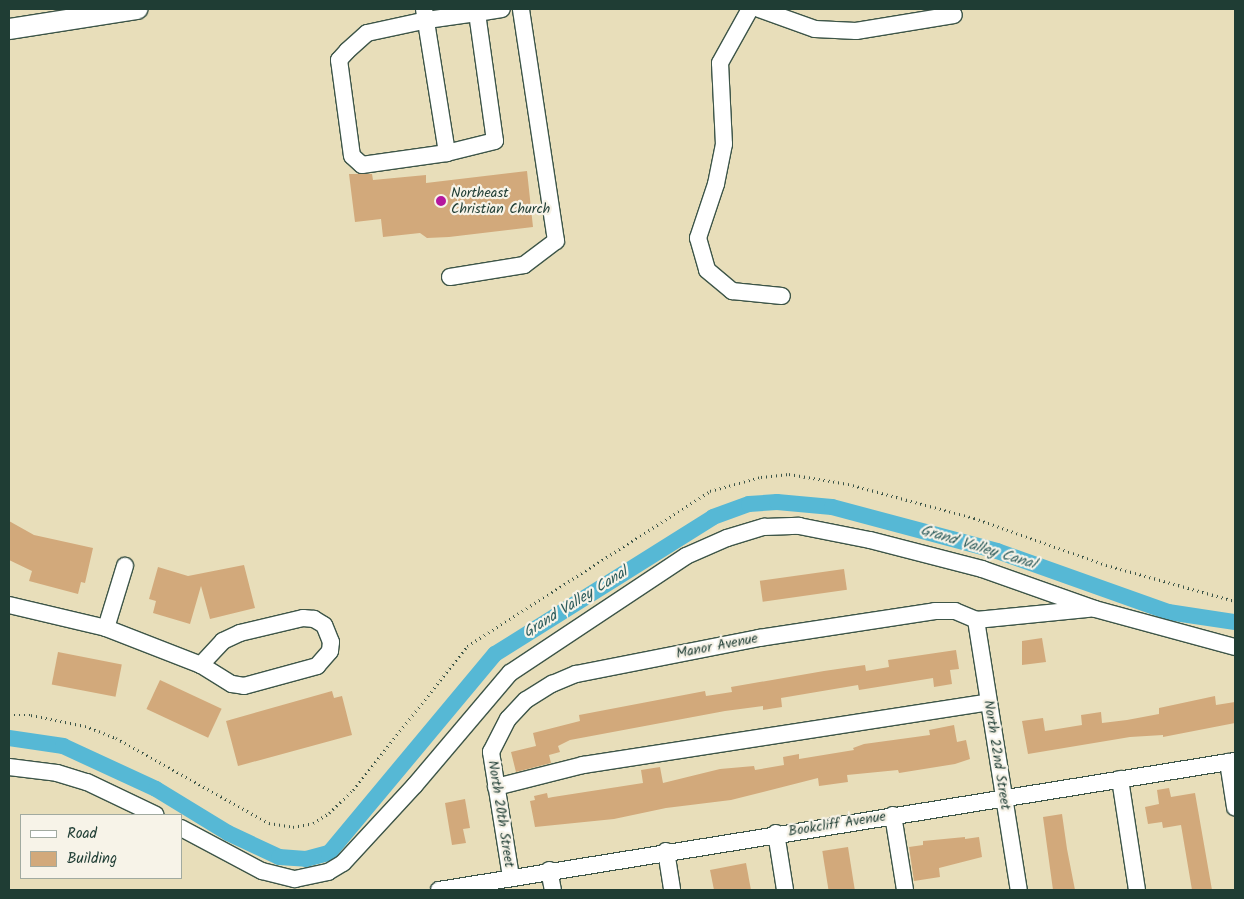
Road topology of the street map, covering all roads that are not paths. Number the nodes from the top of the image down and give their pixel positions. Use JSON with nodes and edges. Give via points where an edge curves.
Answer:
{"nodes":[{"id":1,"x":137,"y":9,"type":"edge"},
{"id":2,"x":502,"y":9,"type":"edge"},
{"id":3,"x":521,"y":9,"type":"edge"},
{"id":4,"x":750,"y":9,"type":"edge"},
{"id":5,"x":760,"y":9,"type":"edge"},
{"id":6,"x":477,"y":12,"type":"junction"},
{"id":7,"x":426,"y":14,"type":"edge"},
{"id":8,"x":954,"y":16,"type":"dead end"},
{"id":9,"x":9,"y":29,"type":"edge"},
{"id":10,"x":447,"y":153,"type":"junction"},
{"id":11,"x":450,"y":277,"type":"dead end"},
{"id":12,"x":782,"y":296,"type":"dead end"},
{"id":13,"x":125,"y":566,"type":"dead end"},
{"id":14,"x":9,"y":605,"type":"edge"},
{"id":15,"x":1095,"y":609,"type":"junction"},
{"id":16,"x":976,"y":620,"type":"junction"},
{"id":17,"x":106,"y":628,"type":"junction"},
{"id":18,"x":1235,"y":647,"type":"edge"},
{"id":19,"x":202,"y":665,"type":"junction"},
{"id":20,"x":988,"y":702,"type":"junction"},
{"id":21,"x":491,"y":752,"type":"joint"},
{"id":22,"x":1232,"y":762,"type":"edge"},
{"id":23,"x":9,"y":767,"type":"edge"},
{"id":24,"x":1120,"y":779,"type":"junction"},
{"id":25,"x":496,"y":787,"type":"junction"},
{"id":26,"x":1003,"y":797,"type":"junction"},
{"id":27,"x":1235,"y":807,"type":"edge"},
{"id":28,"x":154,"y":814,"type":"edge"},
{"id":29,"x":893,"y":815,"type":"junction"},
{"id":30,"x":182,"y":829,"type":"edge"},
{"id":31,"x":776,"y":833,"type":"junction"},
{"id":32,"x":666,"y":851,"type":"junction"},
{"id":33,"x":549,"y":870,"type":"junction"},
{"id":34,"x":512,"y":877,"type":"junction"},
{"id":35,"x":439,"y":890,"type":"edge"},
{"id":36,"x":553,"y":890,"type":"edge"},
{"id":37,"x":672,"y":890,"type":"edge"},
{"id":38,"x":785,"y":890,"type":"edge"},
{"id":39,"x":905,"y":890,"type":"edge"},
{"id":40,"x":1019,"y":890,"type":"edge"},
{"id":41,"x":1137,"y":890,"type":"edge"}],
"edges":[{"from":1,"to":9,"type":"main road"},
{"from":2,"to":6,"type":"street"},
{"from":3,"to":11,"type":"street","via":[[556,241],[524,265]]},
{"from":4,"to":12,"type":"street","via":[[720,62],[724,144],[716,184],[698,238],[707,270],[732,292]]},
{"from":5,"to":8,"type":"street","via":[[815,29],[856,31]]},
{"from":6,"to":7,"type":"street"},
{"from":6,"to":10,"type":"street","via":[[495,141]]},
{"from":7,"to":10,"type":"street"},
{"from":7,"to":10,"type":"street","via":[[367,33],[339,60],[352,156],[362,165]]},
{"from":13,"to":17,"type":"street"},
{"from":14,"to":17,"type":"street"},
{"from":15,"to":16,"type":"street"},
{"from":15,"to":18,"type":"street"},
{"from":15,"to":30,"type":"street","via":[[982,569],[870,540],[799,526],[764,527],[727,538],[686,556],[510,673],[395,807],[343,863],[328,872],[295,879],[262,871]]},
{"from":16,"to":20,"type":"street","name":"North 22nd Street"},
{"from":16,"to":21,"type":"street","name":"Manor Avenue","via":[[955,611],[935,611],[759,638],[576,674],[526,700],[508,719]]},
{"from":17,"to":19,"type":"street"},
{"from":19,"to":19,"type":"street","via":[[220,679],[244,686],[317,666],[330,651],[331,642],[324,625],[314,619],[303,618],[240,633],[223,641]]},
{"from":20,"to":25,"type":"street","via":[[583,765]]},
{"from":20,"to":26,"type":"street","name":"North 22nd Street"},
{"from":21,"to":25,"type":"street","name":"North 20th Street"},
{"from":22,"to":24,"type":"street","name":"Bookcliff Avenue"},
{"from":22,"to":27,"type":"street"},
{"from":23,"to":28,"type":"street","via":[[56,773],[87,782]]},
{"from":24,"to":26,"type":"street","name":"Bookcliff Avenue"},
{"from":24,"to":41,"type":"street"},
{"from":25,"to":34,"type":"street","name":"North 20th Street"},
{"from":26,"to":29,"type":"street","name":"Bookcliff Avenue"},
{"from":26,"to":40,"type":"street","name":"North 22nd Street"},
{"from":29,"to":31,"type":"street","name":"Bookcliff Avenue"},
{"from":29,"to":39,"type":"street"},
{"from":31,"to":32,"type":"street","name":"Bookcliff Avenue"},
{"from":31,"to":38,"type":"street"},
{"from":32,"to":33,"type":"street","name":"Bookcliff Avenue"},
{"from":32,"to":37,"type":"street"},
{"from":33,"to":34,"type":"street","name":"Bookcliff Avenue"},
{"from":33,"to":36,"type":"street"},
{"from":34,"to":35,"type":"street","name":"Bookcliff Avenue"}]}
